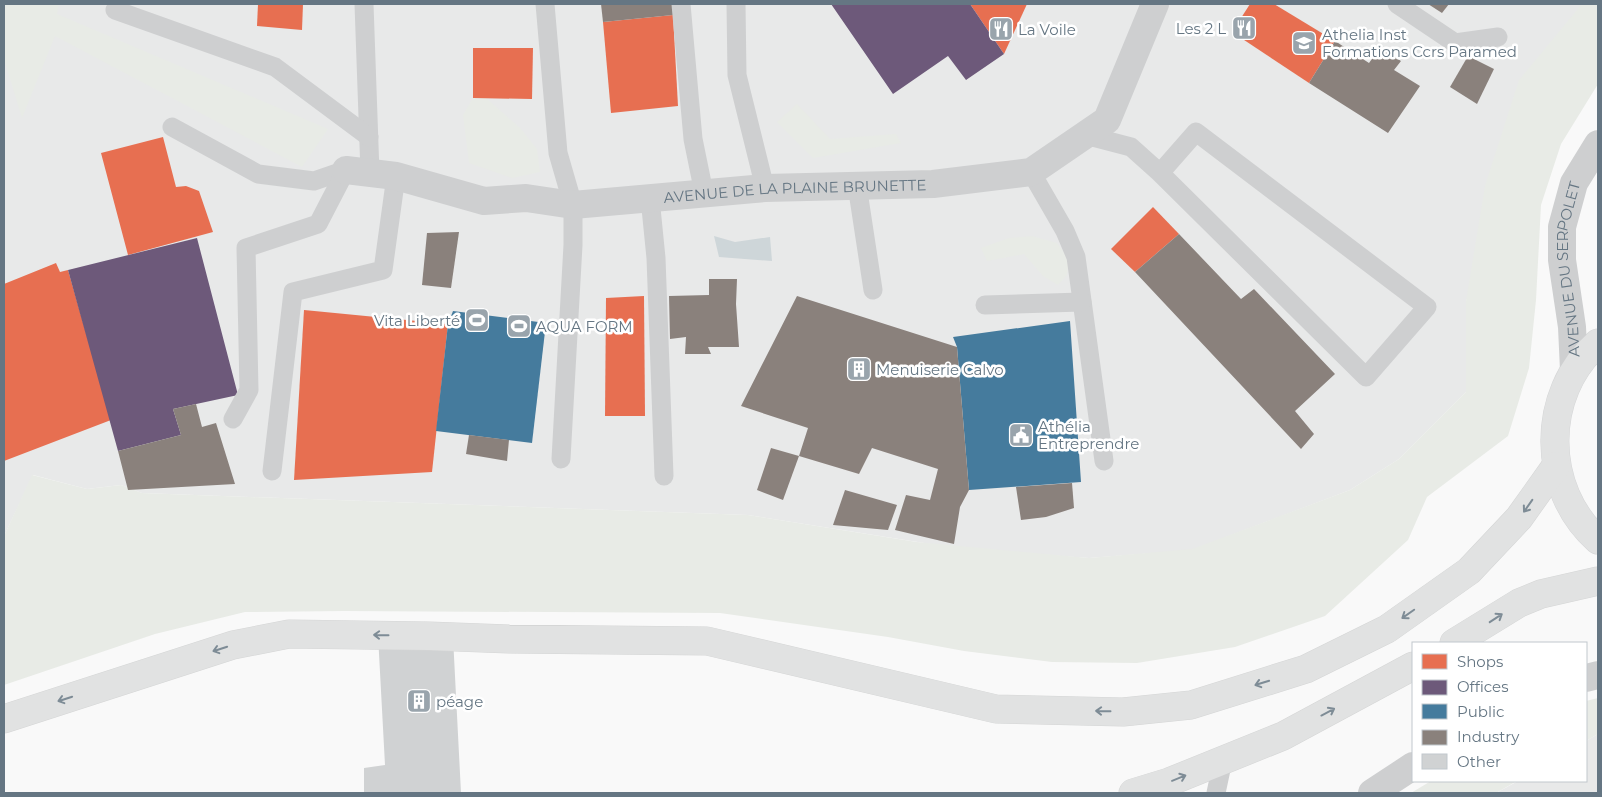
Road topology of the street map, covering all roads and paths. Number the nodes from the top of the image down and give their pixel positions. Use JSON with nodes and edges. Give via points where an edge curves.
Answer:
{"nodes":[{"id":1,"x":364,"y":4,"type":"edge"},
{"id":2,"x":545,"y":4,"type":"edge"},
{"id":3,"x":681,"y":4,"type":"edge"},
{"id":4,"x":736,"y":4,"type":"edge"},
{"id":5,"x":1155,"y":4,"type":"edge"},
{"id":6,"x":1397,"y":4,"type":"edge"},
{"id":7,"x":114,"y":10,"type":"dead end"},
{"id":8,"x":1498,"y":37,"type":"dead end"},
{"id":9,"x":172,"y":127,"type":"dead end"},
{"id":10,"x":1085,"y":135,"type":"junction"},
{"id":11,"x":369,"y":137,"type":"junction"},
{"id":12,"x":1598,"y":144,"type":"edge"},
{"id":13,"x":358,"y":172,"type":"junction"},
{"id":14,"x":1031,"y":172,"type":"junction"},
{"id":15,"x":1160,"y":173,"type":"junction"},
{"id":16,"x":396,"y":176,"type":"junction"},
{"id":17,"x":857,"y":185,"type":"junction"},
{"id":18,"x":765,"y":188,"type":"junction"},
{"id":19,"x":704,"y":193,"type":"junction"},
{"id":20,"x":650,"y":198,"type":"junction"},
{"id":21,"x":573,"y":205,"type":"junction"},
{"id":22,"x":873,"y":290,"type":"dead end"},
{"id":23,"x":1082,"y":302,"type":"junction"},
{"id":24,"x":984,"y":305,"type":"dead end"},
{"id":25,"x":1598,"y":343,"type":"edge"},
{"id":26,"x":1574,"y":370,"type":"junction"},
{"id":27,"x":233,"y":420,"type":"dead end"},
{"id":28,"x":561,"y":459,"type":"dead end"},
{"id":29,"x":1104,"y":462,"type":"dead end"},
{"id":30,"x":1556,"y":466,"type":"junction"},
{"id":31,"x":272,"y":470,"type":"dead end"},
{"id":32,"x":664,"y":476,"type":"dead end"},
{"id":33,"x":1598,"y":540,"type":"edge"},
{"id":34,"x":1598,"y":581,"type":"edge"},
{"id":35,"x":1456,"y":642,"type":"edge"},
{"id":36,"x":1412,"y":667,"type":"edge"},
{"id":37,"x":4,"y":719,"type":"edge"},
{"id":38,"x":1223,"y":760,"type":"junction"},
{"id":39,"x":1412,"y":767,"type":"edge"},
{"id":40,"x":1133,"y":793,"type":"edge"},
{"id":41,"x":1216,"y":793,"type":"edge"},
{"id":42,"x":1372,"y":793,"type":"edge"}],
"edges":[{"from":1,"to":11,"type":"lane"},
{"from":2,"to":21,"type":"lane","via":[[558,153]]},
{"from":3,"to":19,"type":"lane","via":[[693,139]]},
{"from":4,"to":18,"type":"lane","via":[[737,75]]},
{"from":5,"to":10,"type":"street","name":"AVENUE DE LA PLAINE BRUNETTE","via":[[1107,120]]},
{"from":6,"to":8,"type":"lane","via":[[1454,43]]},
{"from":7,"to":11,"type":"lane","via":[[275,67]]},
{"from":9,"to":13,"type":"lane","via":[[258,174],[314,181]]},
{"from":10,"to":14,"type":"street","name":"AVENUE DE LA PLAINE BRUNETTE"},
{"from":10,"to":15,"type":"lane","via":[[1131,147]]},
{"from":11,"to":13,"type":"lane"},
{"from":12,"to":26,"type":"street","name":"AVENUE DU SERPOLET","via":[[1574,183],[1562,228],[1562,260],[1572,327]]},
{"from":13,"to":16,"type":"street","name":"AVENUE DE LA PLAINE BRUNETTE"},
{"from":13,"to":27,"type":"lane","via":[[318,224],[246,248],[250,390]]},
{"from":14,"to":17,"type":"street","name":"AVENUE DE LA PLAINE BRUNETTE","via":[[933,184]]},
{"from":14,"to":23,"type":"lane","via":[[1076,257]]},
{"from":15,"to":15,"type":"lane","via":[[1196,132],[1427,307],[1366,378]]},
{"from":16,"to":21,"type":"street","name":"AVENUE DE LA PLAINE BRUNETTE","via":[[484,201],[526,198]]},
{"from":16,"to":31,"type":"lane","via":[[383,270],[293,292]]},
{"from":17,"to":18,"type":"street","name":"AVENUE DE LA PLAINE BRUNETTE"},
{"from":17,"to":22,"type":"lane"},
{"from":18,"to":19,"type":"street","name":"AVENUE DE LA PLAINE BRUNETTE"},
{"from":19,"to":20,"type":"street","name":"AVENUE DE LA PLAINE BRUNETTE"},
{"from":20,"to":21,"type":"street","name":"AVENUE DE LA PLAINE BRUNETTE"},
{"from":20,"to":32,"type":"lane","via":[[656,258]]},
{"from":21,"to":28,"type":"lane"},
{"from":23,"to":24,"type":"lane"},
{"from":23,"to":29,"type":"lane"},
{"from":25,"to":26,"type":"main road"},
{"from":26,"to":30,"type":"main road","via":[[1556,416]]},
{"from":30,"to":33,"type":"main road","via":[[1568,500],[1587,530]]},
{"from":30,"to":37,"type":"main road","one_way":true,"via":[[1519,518],[1469,571],[1387,629],[1306,668],[1191,705],[1123,712],[996,709],[707,641],[288,634],[232,645]]},
{"from":35,"to":34,"type":"main road","one_way":true,"via":[[1541,594]]},
{"from":38,"to":36,"type":"main road","one_way":true,"via":[[1283,736]]},
{"from":40,"to":38,"type":"main road","one_way":true},
{"from":38,"to":41,"type":"lane"},
{"from":39,"to":42,"type":"street"}]}
